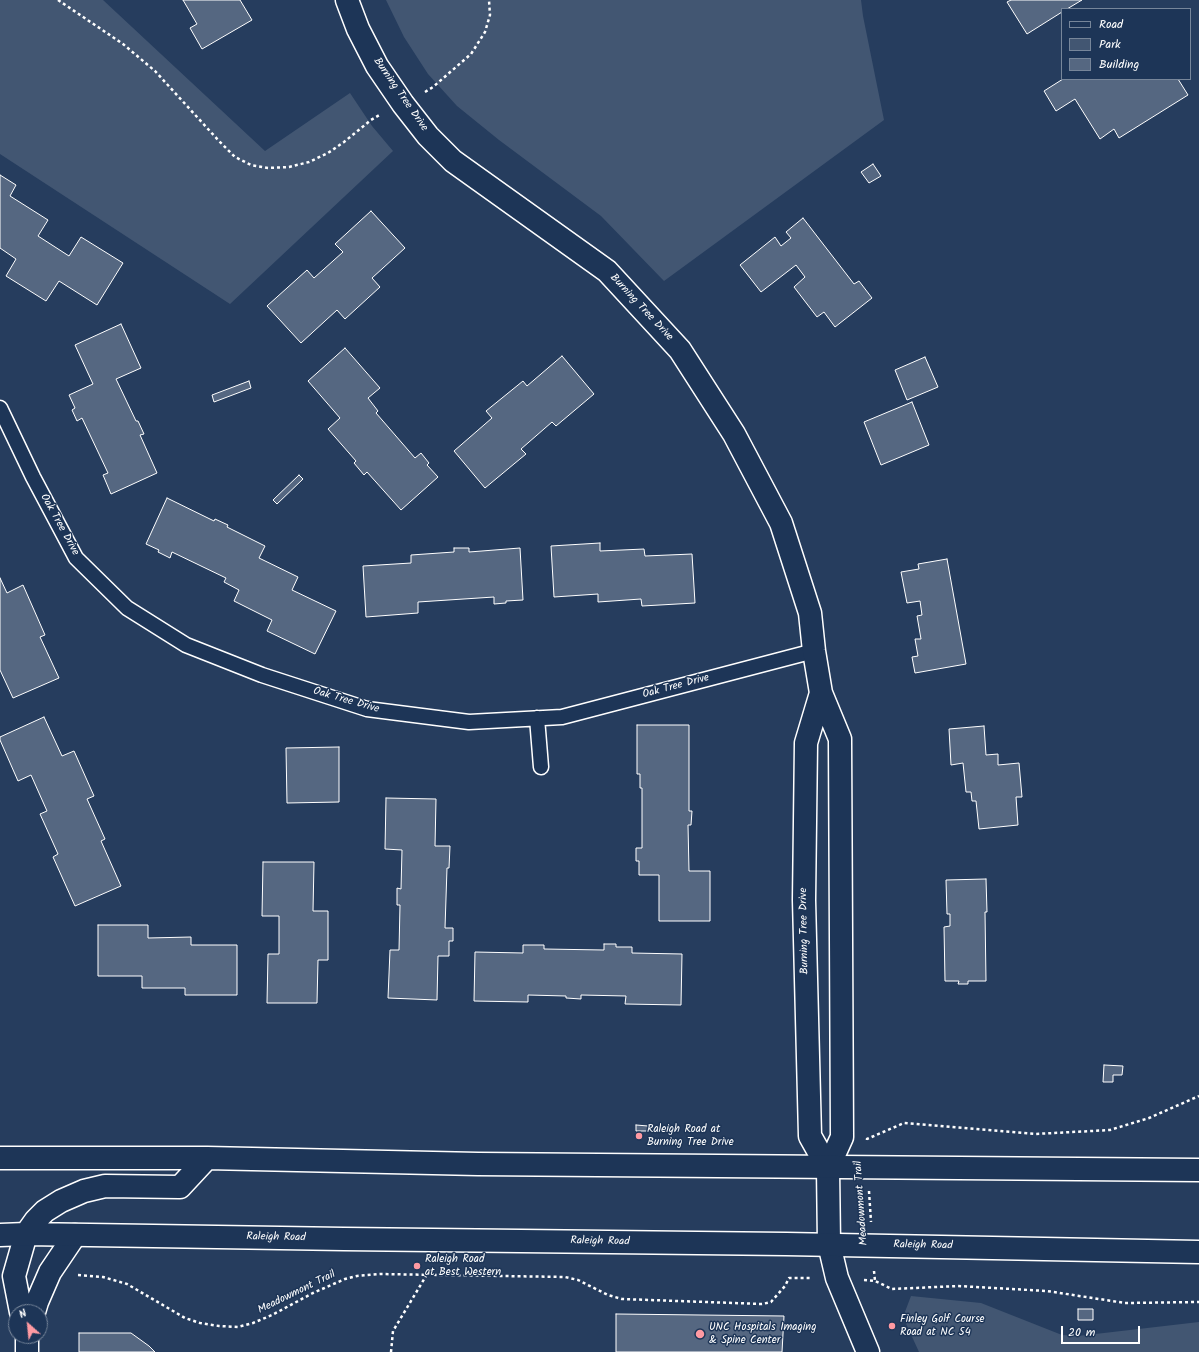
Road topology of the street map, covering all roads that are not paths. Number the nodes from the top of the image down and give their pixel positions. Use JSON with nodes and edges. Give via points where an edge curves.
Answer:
{"nodes":[{"id":1,"x":347,"y":0,"type":"edge"},
{"id":2,"x":0,"y":408,"type":"edge"},
{"id":3,"x":814,"y":651,"type":"junction"},
{"id":4,"x":821,"y":693,"type":"junction"},
{"id":5,"x":537,"y":718,"type":"junction"},
{"id":6,"x":541,"y":767,"type":"dead end"},
{"id":7,"x":0,"y":1158,"type":"edge"},
{"id":8,"x":207,"y":1158,"type":"junction"},
{"id":9,"x":828,"y":1168,"type":"junction"},
{"id":10,"x":1199,"y":1170,"type":"edge"},
{"id":11,"x":26,"y":1234,"type":"junction"},
{"id":12,"x":0,"y":1235,"type":"edge"},
{"id":13,"x":75,"y":1235,"type":"junction"},
{"id":14,"x":829,"y":1244,"type":"junction"},
{"id":15,"x":1199,"y":1252,"type":"edge"},
{"id":16,"x":19,"y":1304,"type":"edge"},
{"id":17,"x":36,"y":1304,"type":"edge"},
{"id":18,"x":868,"y":1352,"type":"edge"}],
"edges":[{"from":1,"to":3,"type":"main road","name":"Burning Tree Drive","via":[[377,66],[428,136],[453,161],[606,271],[680,350],[734,434],[781,523],[810,613]]},
{"from":2,"to":5,"type":"lane","name":"Oak Tree Drive","via":[[76,558],[127,608],[186,645],[262,675],[367,709],[469,722]]},
{"from":3,"to":4,"type":"main road","name":"Burning Tree Drive"},
{"from":3,"to":5,"type":"lane","name":"Oak Tree Drive","via":[[562,716]]},
{"from":4,"to":9,"type":"main road","name":"Burning Tree Drive","via":[[840,739],[842,1137]]},
{"from":4,"to":9,"type":"main road","name":"Burning Tree Drive","via":[[806,743],[804,900],[810,1136]]},
{"from":5,"to":6,"type":"lane"},
{"from":7,"to":8,"type":"main road"},
{"from":8,"to":9,"type":"main road"},
{"from":8,"to":11,"type":"main road","via":[[180,1187],[106,1186],[61,1200],[45,1211]]},
{"from":9,"to":10,"type":"main road"},
{"from":9,"to":14,"type":"main road","name":"Burning Tree Drive"},
{"from":11,"to":12,"type":"main road","name":"Raleigh Road"},
{"from":11,"to":13,"type":"main road","name":"Raleigh Road"},
{"from":11,"to":16,"type":"main road","via":[[14,1276]]},
{"from":13,"to":14,"type":"main road","name":"Raleigh Road"},
{"from":13,"to":17,"type":"main road","via":[[50,1272]]},
{"from":14,"to":15,"type":"main road","name":"Raleigh Road"},
{"from":14,"to":18,"type":"main road","name":"Burning Tree Drive","via":[[837,1278]]}]}
